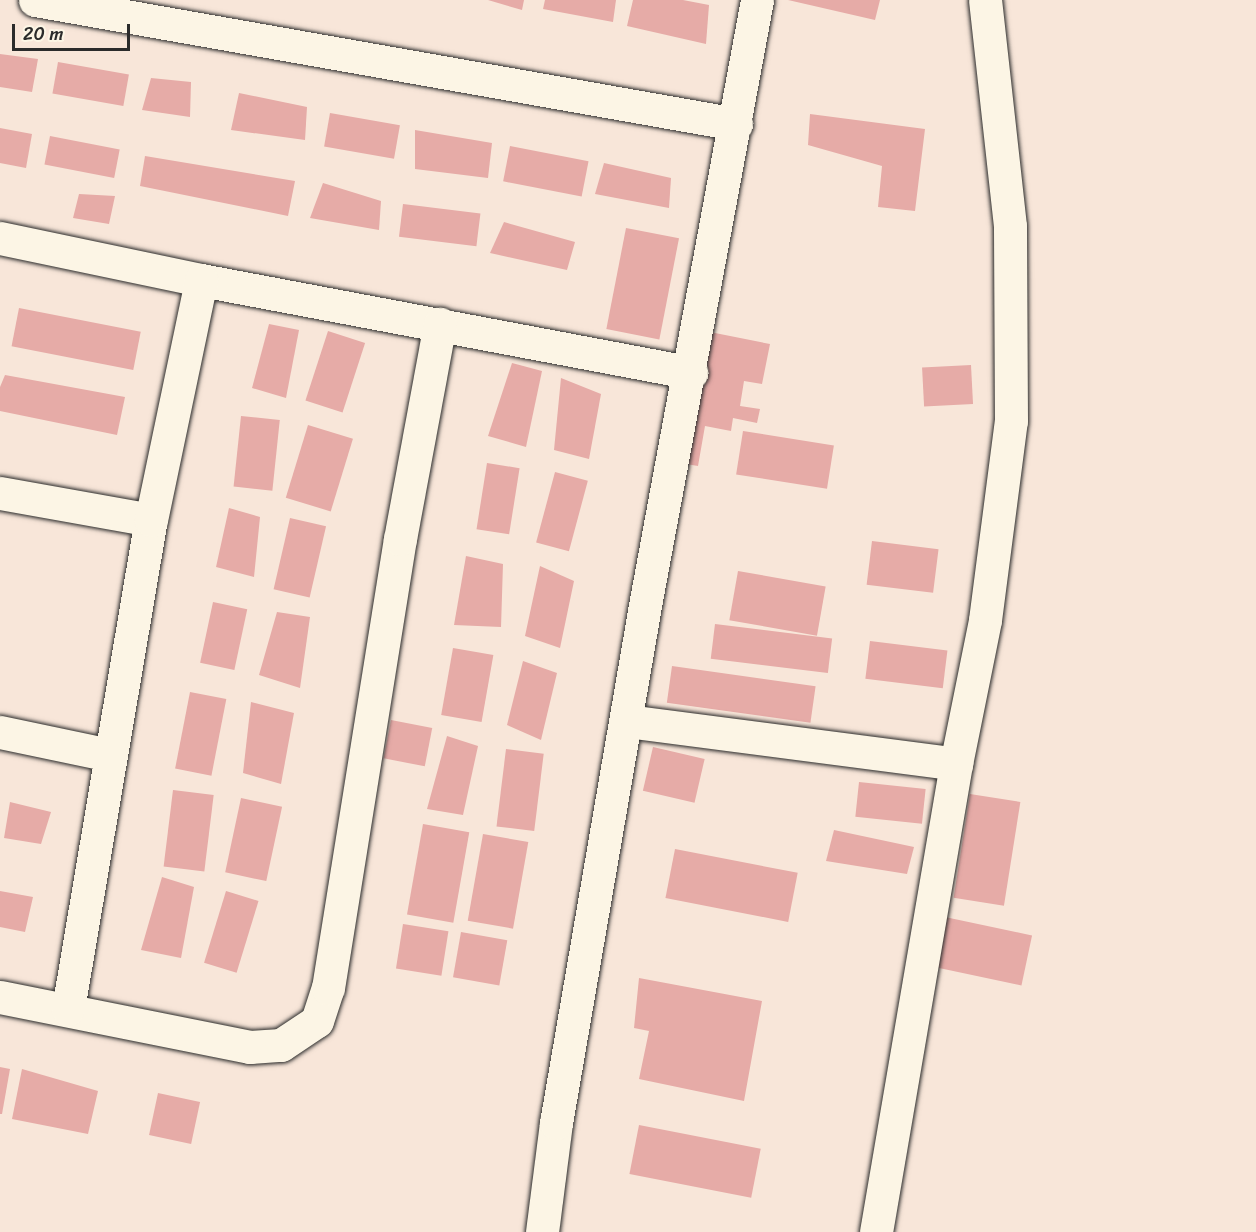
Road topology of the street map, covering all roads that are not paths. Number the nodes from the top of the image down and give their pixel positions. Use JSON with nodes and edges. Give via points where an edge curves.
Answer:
{"nodes":[{"id":1,"x":35,"y":0,"type":"edge"},
{"id":2,"x":757,"y":0,"type":"edge"},
{"id":3,"x":985,"y":0,"type":"edge"},
{"id":4,"x":736,"y":124,"type":"junction"},
{"id":5,"x":0,"y":238,"type":"edge"},
{"id":6,"x":201,"y":280,"type":"junction"},
{"id":7,"x":440,"y":324,"type":"junction"},
{"id":8,"x":691,"y":373,"type":"junction"},
{"id":9,"x":0,"y":493,"type":"edge"},
{"id":10,"x":151,"y":520,"type":"junction"},
{"id":11,"x":627,"y":721,"type":"junction"},
{"id":12,"x":0,"y":732,"type":"edge"},
{"id":13,"x":110,"y":755,"type":"junction"},
{"id":14,"x":956,"y":764,"type":"junction"},
{"id":15,"x":0,"y":997,"type":"edge"},
{"id":16,"x":68,"y":1009,"type":"junction"},
{"id":17,"x":542,"y":1232,"type":"edge"},
{"id":18,"x":876,"y":1232,"type":"edge"}],
"edges":[{"from":1,"to":4,"type":"street"},
{"from":2,"to":4,"type":"street"},
{"from":3,"to":14,"type":"street","via":[[1010,226],[1011,420],[986,620]]},
{"from":4,"to":8,"type":"street"},
{"from":5,"to":6,"type":"street"},
{"from":6,"to":7,"type":"street"},
{"from":6,"to":10,"type":"street"},
{"from":7,"to":8,"type":"street"},
{"from":7,"to":16,"type":"street","via":[[400,539],[328,988],[316,1021],[281,1045],[250,1047]]},
{"from":8,"to":11,"type":"street","via":[[646,600]]},
{"from":9,"to":10,"type":"street"},
{"from":10,"to":13,"type":"street"},
{"from":11,"to":14,"type":"street"},
{"from":11,"to":17,"type":"street","via":[[556,1123]]},
{"from":12,"to":13,"type":"street"},
{"from":13,"to":16,"type":"street"},
{"from":14,"to":18,"type":"street"},
{"from":15,"to":16,"type":"street"}]}
